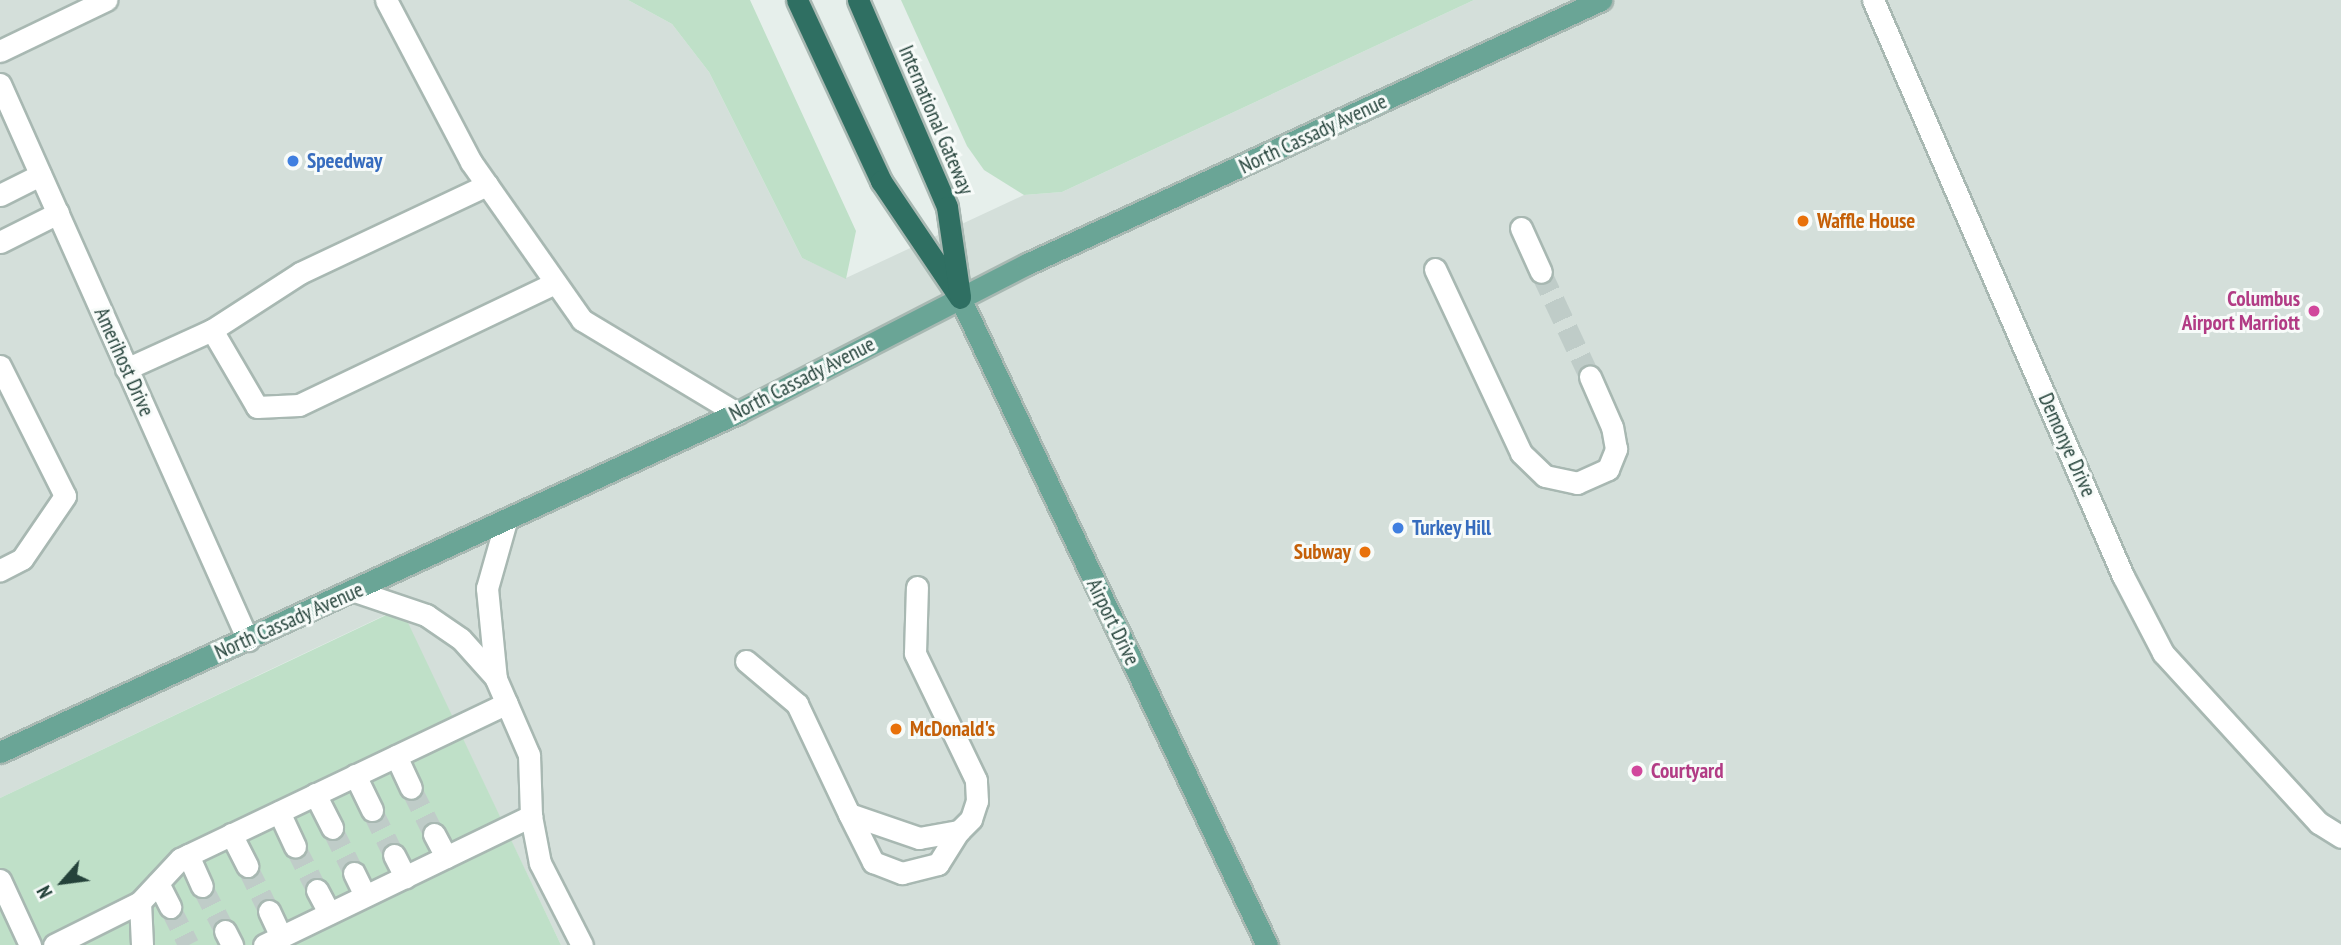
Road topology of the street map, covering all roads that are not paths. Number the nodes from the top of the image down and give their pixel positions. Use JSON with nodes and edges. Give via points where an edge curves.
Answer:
{"nodes":[{"id":1,"x":106,"y":0,"type":"edge"},
{"id":2,"x":386,"y":0,"type":"edge"},
{"id":3,"x":797,"y":0,"type":"edge"},
{"id":4,"x":858,"y":0,"type":"edge"},
{"id":5,"x":1601,"y":0,"type":"edge"},
{"id":6,"x":1873,"y":0,"type":"edge"},
{"id":7,"x":0,"y":51,"type":"edge"},
{"id":8,"x":0,"y":84,"type":"edge"},
{"id":9,"x":40,"y":175,"type":"junction"},
{"id":10,"x":487,"y":186,"type":"junction"},
{"id":11,"x":0,"y":195,"type":"edge"},
{"id":12,"x":58,"y":214,"type":"junction"},
{"id":13,"x":1521,"y":228,"type":"dead end"},
{"id":14,"x":0,"y":242,"type":"edge"},
{"id":15,"x":1435,"y":268,"type":"dead end"},
{"id":16,"x":1541,"y":272,"type":"tunnel mouth"},
{"id":17,"x":555,"y":283,"type":"junction"},
{"id":18,"x":960,"y":298,"type":"junction"},
{"id":19,"x":212,"y":330,"type":"junction"},
{"id":20,"x":0,"y":366,"type":"edge"},
{"id":21,"x":126,"y":369,"type":"junction"},
{"id":22,"x":1590,"y":377,"type":"tunnel mouth"},
{"id":23,"x":737,"y":413,"type":"junction"},
{"id":24,"x":506,"y":521,"type":"junction"},
{"id":25,"x":0,"y":570,"type":"edge"},
{"id":26,"x":917,"y":587,"type":"dead end"},
{"id":27,"x":355,"y":591,"type":"junction"},
{"id":28,"x":248,"y":640,"type":"junction"},
{"id":29,"x":746,"y":661,"type":"dead end"},
{"id":30,"x":496,"y":678,"type":"junction"},
{"id":31,"x":507,"y":703,"type":"junction"},
{"id":32,"x":0,"y":752,"type":"edge"},
{"id":33,"x":396,"y":756,"type":"junction"},
{"id":34,"x":355,"y":775,"type":"junction"},
{"id":35,"x":411,"y":788,"type":"tunnel mouth"},
{"id":36,"x":316,"y":794,"type":"junction"},
{"id":37,"x":372,"y":810,"type":"tunnel mouth"},
{"id":38,"x":279,"y":812,"type":"junction"},
{"id":39,"x":849,"y":814,"type":"junction"},
{"id":40,"x":531,"y":816,"type":"junction"},
{"id":41,"x":332,"y":828,"type":"tunnel mouth"},
{"id":42,"x":960,"y":831,"type":"junction"},
{"id":43,"x":231,"y":834,"type":"junction"},
{"id":44,"x":434,"y":834,"type":"tunnel mouth"},
{"id":45,"x":2341,"y":837,"type":"edge"},
{"id":46,"x":295,"y":846,"type":"tunnel mouth"},
{"id":47,"x":188,"y":855,"type":"junction"},
{"id":48,"x":394,"y":855,"type":"tunnel mouth"},
{"id":49,"x":446,"y":857,"type":"junction"},
{"id":50,"x":247,"y":866,"type":"tunnel mouth"},
{"id":51,"x":354,"y":873,"type":"tunnel mouth"},
{"id":52,"x":405,"y":877,"type":"junction"},
{"id":53,"x":0,"y":880,"type":"edge"},
{"id":54,"x":158,"y":883,"type":"junction"},
{"id":55,"x":202,"y":886,"type":"tunnel mouth"},
{"id":56,"x":317,"y":890,"type":"tunnel mouth"},
{"id":57,"x":365,"y":896,"type":"junction"},
{"id":58,"x":140,"y":902,"type":"junction"},
{"id":59,"x":170,"y":907,"type":"tunnel mouth"},
{"id":60,"x":269,"y":911,"type":"tunnel mouth"},
{"id":61,"x":329,"y":913,"type":"junction"},
{"id":62,"x":272,"y":941,"type":"edge"},
{"id":63,"x":30,"y":945,"type":"edge"},
{"id":64,"x":54,"y":945,"type":"edge"},
{"id":65,"x":142,"y":945,"type":"edge"},
{"id":66,"x":582,"y":945,"type":"edge"},
{"id":67,"x":1267,"y":945,"type":"edge"}],
"edges":[{"from":1,"to":7,"type":"street"},
{"from":2,"to":10,"type":"street"},
{"from":3,"to":18,"type":"highway","via":[[881,181]]},
{"from":4,"to":18,"type":"highway","name":"International Gateway","via":[[947,207]]},
{"from":5,"to":18,"type":"main road","name":"North Cassady Avenue"},
{"from":6,"to":45,"type":"street","name":"Demonye Drive","via":[[2123,576],[2163,653],[2319,822]]},
{"from":8,"to":9,"type":"street","name":"Amerihost Drive"},
{"from":9,"to":11,"type":"street"},
{"from":9,"to":12,"type":"street","name":"Amerihost Drive"},
{"from":10,"to":17,"type":"street"},
{"from":10,"to":19,"type":"street","via":[[300,273]]},
{"from":12,"to":14,"type":"street"},
{"from":12,"to":21,"type":"street","name":"Amerihost Drive"},
{"from":13,"to":16,"type":"street"},
{"from":15,"to":22,"type":"street","via":[[1531,465],[1545,476],[1577,483],[1608,469],[1616,449],[1612,427]]},
{"from":17,"to":19,"type":"street","via":[[299,405],[257,407]]},
{"from":17,"to":23,"type":"street","via":[[582,320]]},
{"from":18,"to":23,"type":"main road","name":"North Cassady Avenue"},
{"from":18,"to":67,"type":"main road","name":"Airport Drive"},
{"from":19,"to":21,"type":"street"},
{"from":20,"to":25,"type":"street","via":[[65,496],[22,559]]},
{"from":21,"to":28,"type":"street","name":"Amerihost Drive"},
{"from":23,"to":24,"type":"main road","name":"North Cassady Avenue"},
{"from":24,"to":27,"type":"main road","name":"North Cassady Avenue"},
{"from":24,"to":30,"type":"street","via":[[487,588]]},
{"from":26,"to":42,"type":"street","via":[[915,653],[976,780],[977,801],[971,819]]},
{"from":27,"to":28,"type":"main road","name":"North Cassady Avenue"},
{"from":27,"to":30,"type":"street","via":[[426,615],[461,639]]},
{"from":28,"to":32,"type":"main road","name":"North Cassady Avenue"},
{"from":29,"to":39,"type":"street","via":[[797,704]]},
{"from":30,"to":31,"type":"street"},
{"from":31,"to":33,"type":"street"},
{"from":31,"to":40,"type":"street","via":[[529,755]]},
{"from":33,"to":34,"type":"street"},
{"from":33,"to":35,"type":"street"},
{"from":34,"to":36,"type":"street"},
{"from":34,"to":37,"type":"street"},
{"from":36,"to":38,"type":"street"},
{"from":36,"to":41,"type":"street"},
{"from":38,"to":43,"type":"street"},
{"from":38,"to":46,"type":"street"},
{"from":39,"to":42,"type":"street","via":[[919,838]]},
{"from":39,"to":42,"type":"street","via":[[873,862],[902,873],[938,864]]},
{"from":40,"to":49,"type":"street"},
{"from":40,"to":66,"type":"street","via":[[540,863]]},
{"from":43,"to":47,"type":"street"},
{"from":43,"to":50,"type":"street"},
{"from":44,"to":49,"type":"street"},
{"from":47,"to":54,"type":"street"},
{"from":47,"to":55,"type":"street"},
{"from":48,"to":52,"type":"street"},
{"from":49,"to":52,"type":"street"},
{"from":51,"to":57,"type":"street"},
{"from":52,"to":57,"type":"street"},
{"from":53,"to":63,"type":"street"},
{"from":54,"to":58,"type":"street"},
{"from":54,"to":59,"type":"street"},
{"from":56,"to":61,"type":"street"},
{"from":57,"to":61,"type":"street"},
{"from":58,"to":64,"type":"street"},
{"from":58,"to":65,"type":"street"},
{"from":60,"to":62,"type":"street"},
{"from":61,"to":62,"type":"street"}]}
